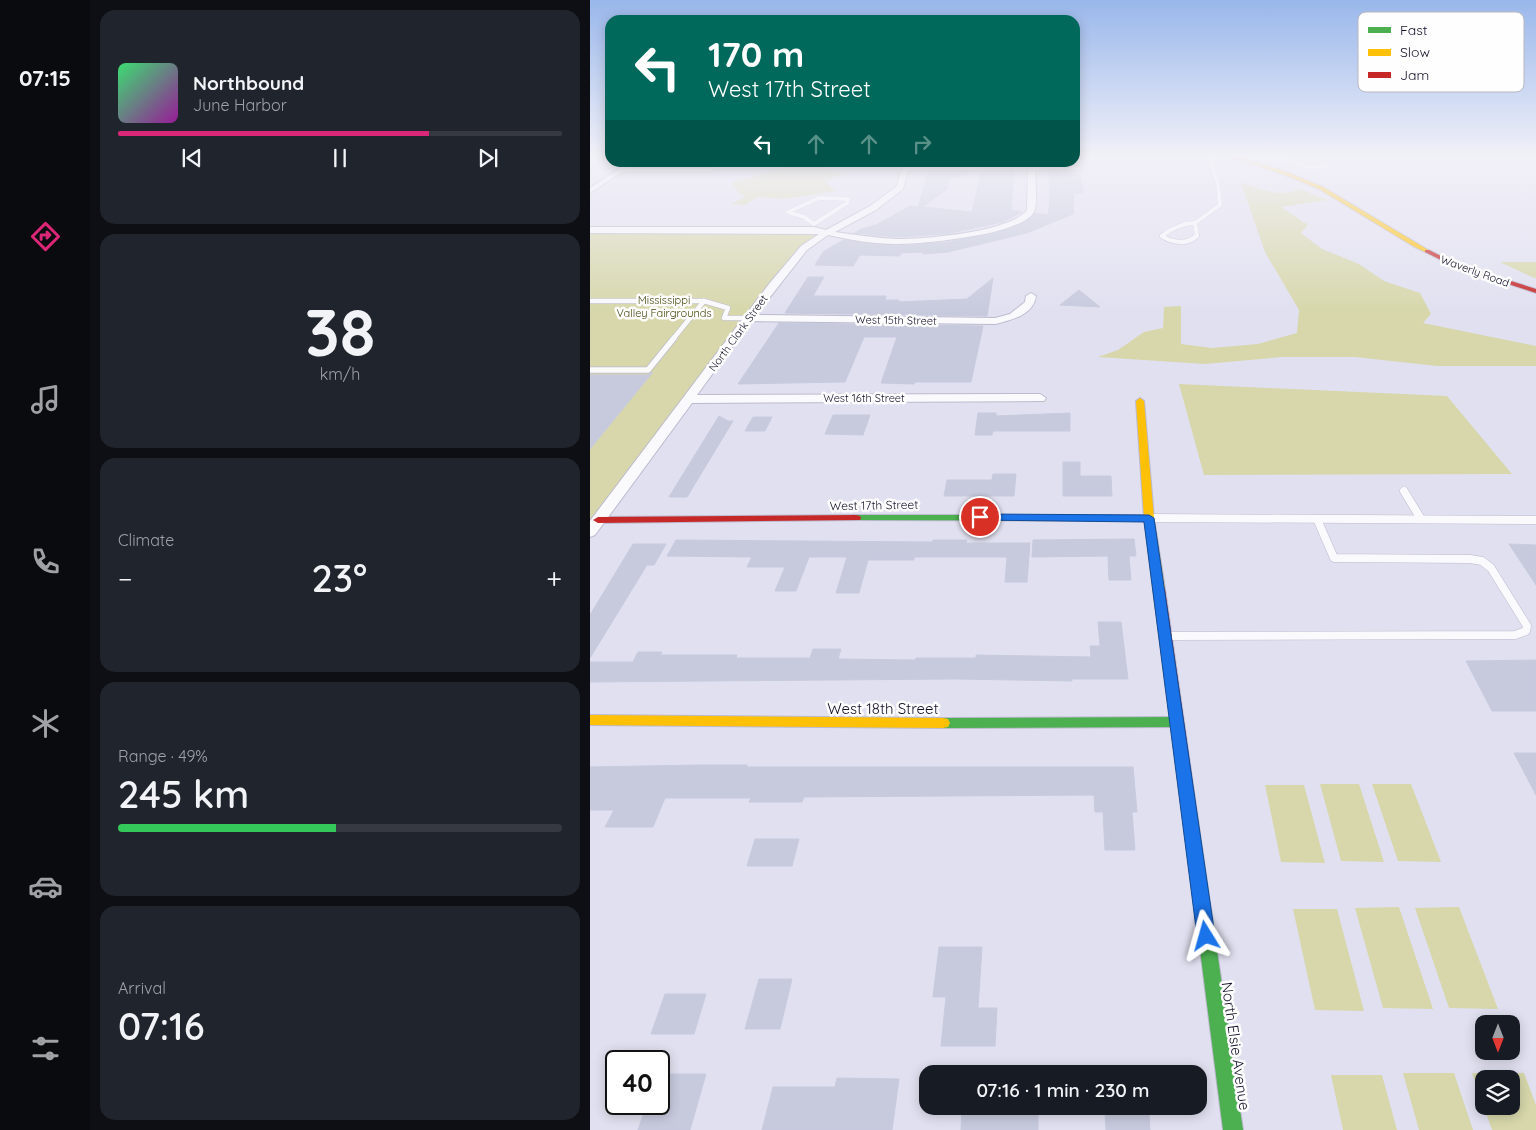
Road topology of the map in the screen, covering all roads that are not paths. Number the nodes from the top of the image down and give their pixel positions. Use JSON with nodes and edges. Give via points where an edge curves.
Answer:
{"nodes":[{"id":1,"x":797,"y":208,"type":"edge"},
{"id":2,"x":842,"y":208,"type":"edge"},
{"id":3,"x":872,"y":208,"type":"edge"},
{"id":4,"x":1031,"y":208,"type":"edge"},
{"id":5,"x":1216,"y":208,"type":"edge"},
{"id":6,"x":1354,"y":208,"type":"edge"},
{"id":7,"x":1195,"y":223,"type":"junction"},
{"id":8,"x":814,"y":227,"type":"junction"},
{"id":9,"x":590,"y":230,"type":"edge"},
{"id":10,"x":826,"y":232,"type":"junction"},
{"id":11,"x":1536,"y":291,"type":"edge"},
{"id":12,"x":1031,"y":296,"type":"dead end"},
{"id":13,"x":590,"y":300,"type":"edge"},
{"id":14,"x":704,"y":301,"type":"junction"},
{"id":15,"x":749,"y":318,"type":"junction"},
{"id":16,"x":590,"y":370,"type":"edge"},
{"id":17,"x":689,"y":398,"type":"junction"},
{"id":18,"x":1040,"y":398,"type":"dead end"},
{"id":19,"x":1140,"y":402,"type":"dead end"},
{"id":20,"x":1404,"y":491,"type":"dead end"},
{"id":21,"x":1149,"y":518,"type":"junction"},
{"id":22,"x":1317,"y":519,"type":"junction"},
{"id":23,"x":1421,"y":519,"type":"junction"},
{"id":24,"x":598,"y":520,"type":"junction"},
{"id":25,"x":1536,"y":520,"type":"edge"},
{"id":26,"x":590,"y":532,"type":"edge"},
{"id":27,"x":1164,"y":636,"type":"junction"},
{"id":28,"x":590,"y":720,"type":"edge"},
{"id":29,"x":1176,"y":722,"type":"junction"},
{"id":30,"x":1233,"y":1130,"type":"edge"}],
"edges":[{"from":1,"to":8,"type":"lane","via":[[788,212],[804,217]]},
{"from":2,"to":8,"type":"lane"},
{"from":3,"to":10,"type":"street","name":"North Clark Street"},
{"from":4,"to":10,"type":"street","via":[[1024,218],[984,230],[910,241]]},
{"from":5,"to":7,"type":"lane"},
{"from":6,"to":11,"type":"street","name":"Waverly Road","via":[[1405,240],[1455,266]]},
{"from":7,"to":7,"type":"lane","via":[[1197,236],[1190,240],[1172,240],[1162,236],[1174,227]]},
{"from":8,"to":9,"type":"street"},
{"from":8,"to":10,"type":"street"},
{"from":10,"to":15,"type":"street","name":"North Clark Street","via":[[804,248]]},
{"from":12,"to":15,"type":"street","name":"West 15th Street","via":[[1030,303],[1014,316],[996,321]]},
{"from":13,"to":14,"type":"lane"},
{"from":14,"to":15,"type":"lane","via":[[728,308],[724,318]]},
{"from":14,"to":16,"type":"lane","via":[[648,370]]},
{"from":15,"to":17,"type":"street","name":"North Clark Street"},
{"from":17,"to":18,"type":"street","name":"West 16th Street"},
{"from":17,"to":24,"type":"street","name":"North Clark Street"},
{"from":19,"to":21,"type":"street","name":"North Elsie Avenue"},
{"from":20,"to":23,"type":"lane"},
{"from":21,"to":22,"type":"lane"},
{"from":21,"to":24,"type":"street","name":"West 17th Street"},
{"from":21,"to":27,"type":"street","name":"North Elsie Avenue"},
{"from":22,"to":23,"type":"lane"},
{"from":22,"to":27,"type":"lane","via":[[1334,558],[1470,559],[1482,562],[1491,568],[1527,626],[1526,632],[1515,635]]},
{"from":23,"to":25,"type":"lane"},
{"from":24,"to":26,"type":"street","name":"North Clark Street"},
{"from":27,"to":29,"type":"street","name":"North Elsie Avenue"},
{"from":28,"to":29,"type":"street","name":"West 18th Street"},
{"from":29,"to":30,"type":"street","name":"North Elsie Avenue"}]}
